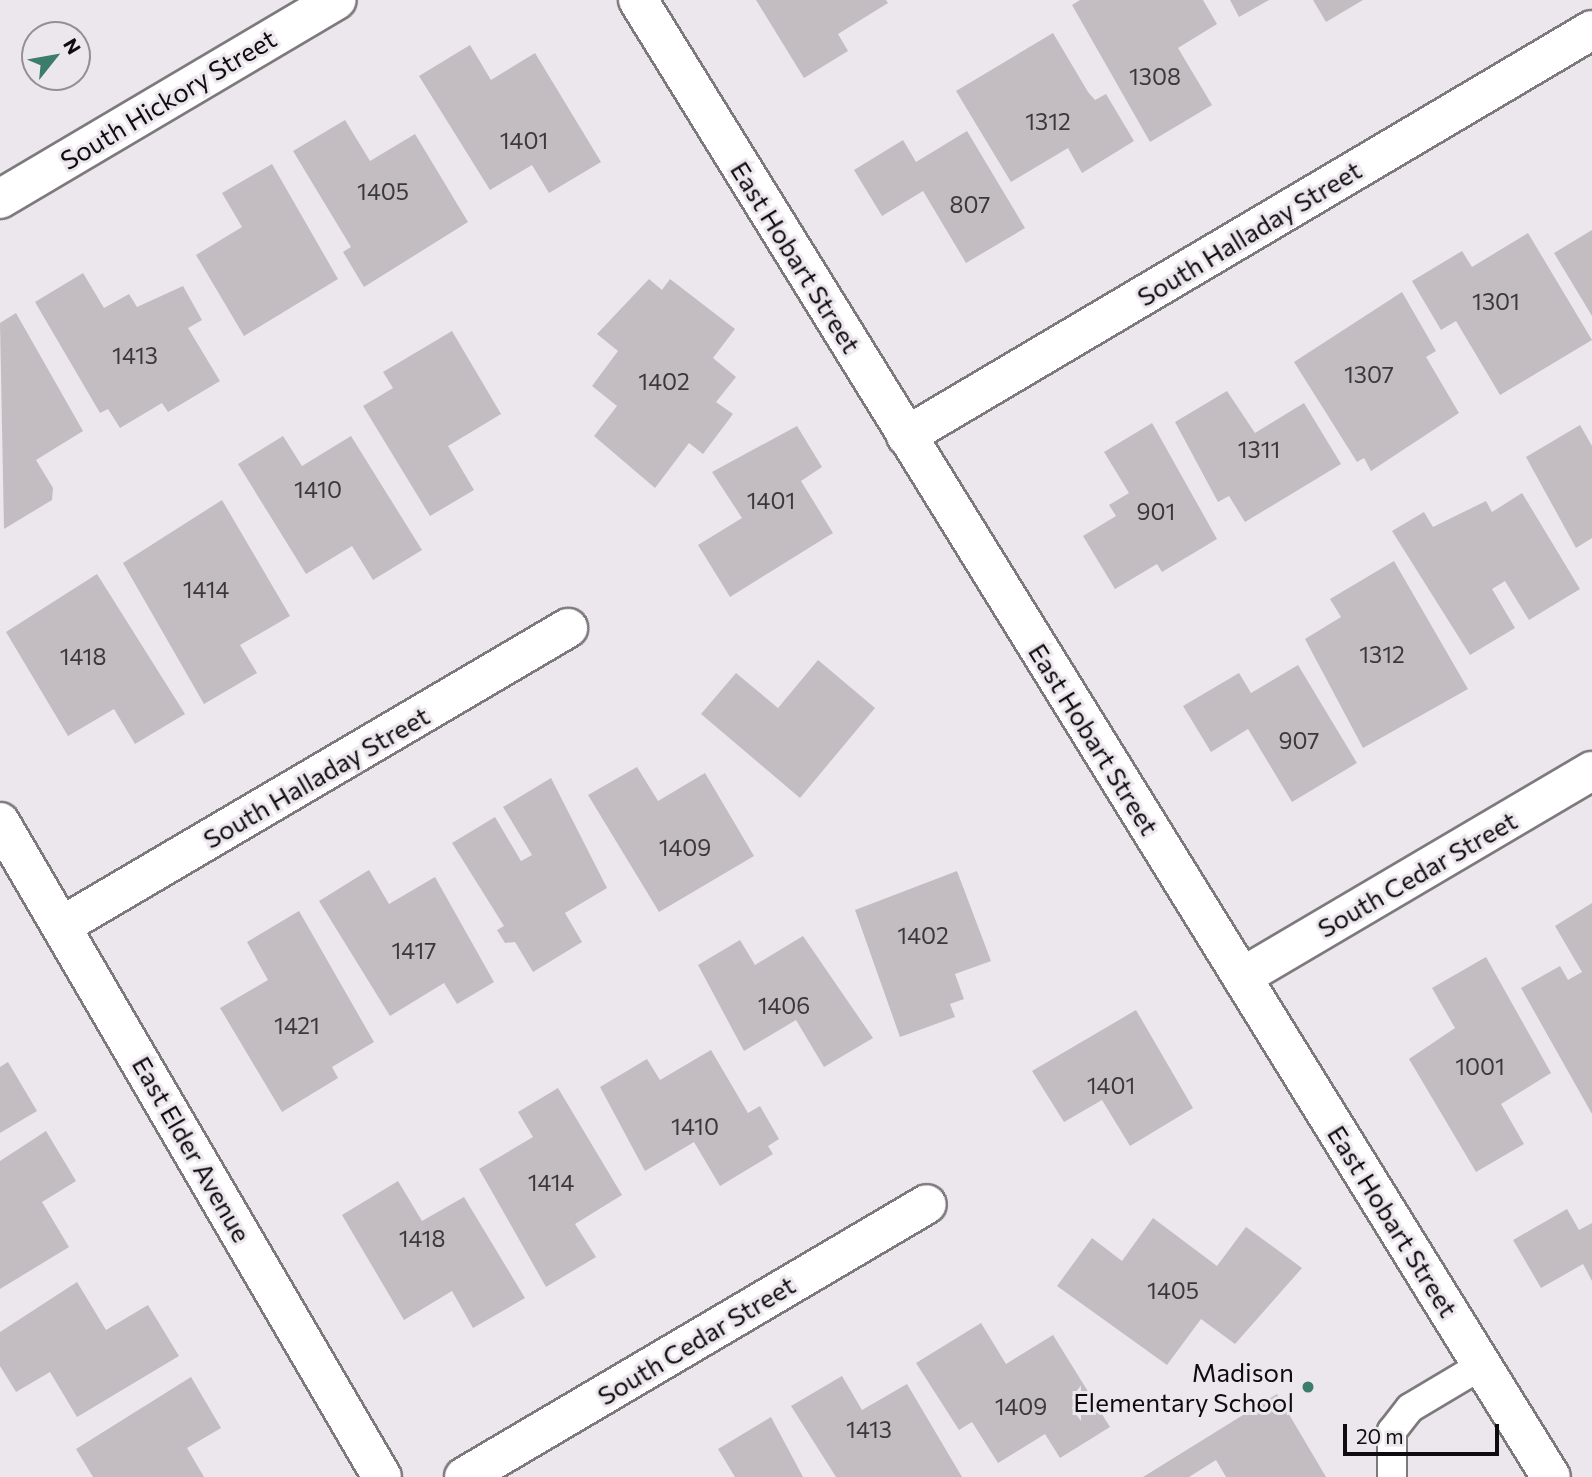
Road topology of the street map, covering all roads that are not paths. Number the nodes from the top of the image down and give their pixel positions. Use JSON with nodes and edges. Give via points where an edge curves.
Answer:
{"nodes":[{"id":1,"x":336,"y":0,"type":"edge"},
{"id":2,"x":638,"y":0,"type":"edge"},
{"id":3,"x":1592,"y":30,"type":"edge"},
{"id":4,"x":0,"y":198,"type":"edge"},
{"id":5,"x":906,"y":436,"type":"junction"},
{"id":6,"x":568,"y":628,"type":"dead end"},
{"id":7,"x":1592,"y":771,"type":"edge"},
{"id":8,"x":0,"y":822,"type":"edge"},
{"id":9,"x":63,"y":925,"type":"junction"},
{"id":10,"x":1242,"y":977,"type":"junction"},
{"id":11,"x":928,"y":1204,"type":"dead end"},
{"id":12,"x":1482,"y":1365,"type":"junction"},
{"id":13,"x":382,"y":1477,"type":"edge"},
{"id":14,"x":464,"y":1477,"type":"edge"},
{"id":15,"x":1392,"y":1477,"type":"edge"},
{"id":16,"x":1551,"y":1477,"type":"edge"}],
"edges":[{"from":1,"to":4,"type":"street","name":"South Hickory Street"},
{"from":2,"to":5,"type":"street","name":"East Hobart Street"},
{"from":3,"to":5,"type":"street","name":"South Halladay Street"},
{"from":5,"to":10,"type":"street","name":"East Hobart Street"},
{"from":6,"to":9,"type":"street","name":"South Halladay Street"},
{"from":7,"to":10,"type":"street","name":"South Cedar Street"},
{"from":8,"to":9,"type":"street","name":"East Elder Avenue"},
{"from":9,"to":13,"type":"street","name":"East Elder Avenue"},
{"from":10,"to":12,"type":"street","name":"East Hobart Street"},
{"from":11,"to":14,"type":"street","name":"South Cedar Street"},
{"from":12,"to":15,"type":"lane","via":[[1410,1408],[1392,1431]]},
{"from":12,"to":16,"type":"street","name":"East Hobart Street"}]}
